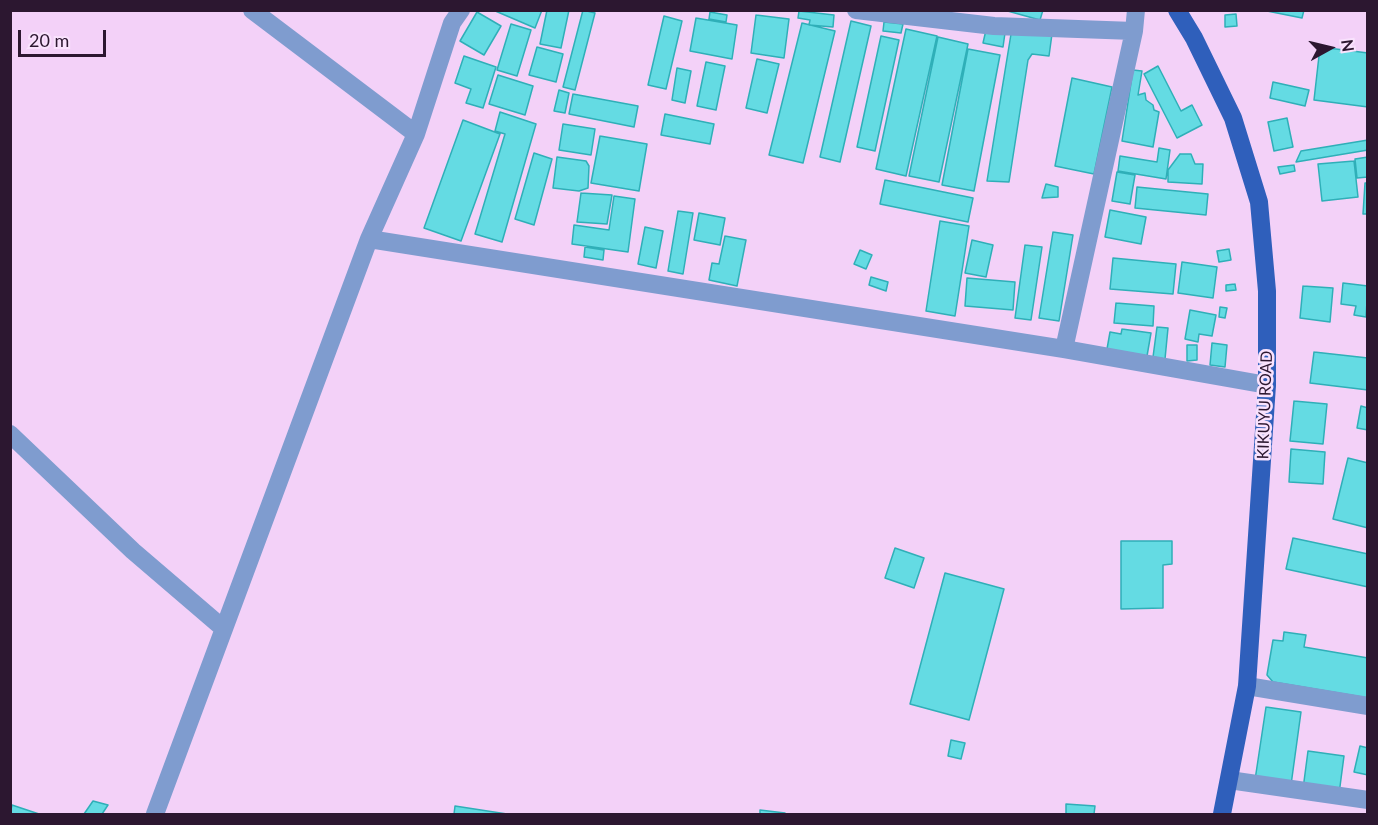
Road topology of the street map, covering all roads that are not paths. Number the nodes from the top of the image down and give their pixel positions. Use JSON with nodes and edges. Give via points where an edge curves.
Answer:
{"nodes":[{"id":1,"x":252,"y":10,"type":"edge"},
{"id":2,"x":461,"y":10,"type":"edge"},
{"id":3,"x":856,"y":10,"type":"edge"},
{"id":4,"x":1136,"y":10,"type":"edge"},
{"id":5,"x":1177,"y":10,"type":"edge"},
{"id":6,"x":1134,"y":31,"type":"junction"},
{"id":7,"x":416,"y":134,"type":"junction"},
{"id":8,"x":369,"y":239,"type":"junction"},
{"id":9,"x":1064,"y":349,"type":"junction"},
{"id":10,"x":1267,"y":385,"type":"junction"},
{"id":11,"x":10,"y":434,"type":"edge"},
{"id":12,"x":224,"y":629,"type":"junction"},
{"id":13,"x":1247,"y":686,"type":"junction"},
{"id":14,"x":1368,"y":706,"type":"edge"},
{"id":15,"x":1229,"y":780,"type":"junction"},
{"id":16,"x":1368,"y":800,"type":"edge"},
{"id":17,"x":155,"y":814,"type":"edge"},
{"id":18,"x":1222,"y":814,"type":"edge"}],
"edges":[{"from":1,"to":7,"type":"street"},
{"from":2,"to":7,"type":"street","via":[[452,22]]},
{"from":3,"to":6,"type":"street","via":[[994,26]]},
{"from":4,"to":6,"type":"street"},
{"from":5,"to":10,"type":"main road","name":"KIKUYU ROAD","via":[[1233,118],[1259,202],[1267,291]]},
{"from":6,"to":9,"type":"street"},
{"from":7,"to":8,"type":"street"},
{"from":8,"to":9,"type":"street"},
{"from":8,"to":12,"type":"street"},
{"from":9,"to":10,"type":"street"},
{"from":10,"to":13,"type":"main road","name":"KIKUYU ROAD"},
{"from":11,"to":12,"type":"street","via":[[133,551]]},
{"from":12,"to":17,"type":"street"},
{"from":13,"to":14,"type":"street"},
{"from":13,"to":15,"type":"main road","name":"KIKUYU ROAD"},
{"from":15,"to":16,"type":"street"},
{"from":15,"to":18,"type":"main road","name":"KIKUYU ROAD"}]}
